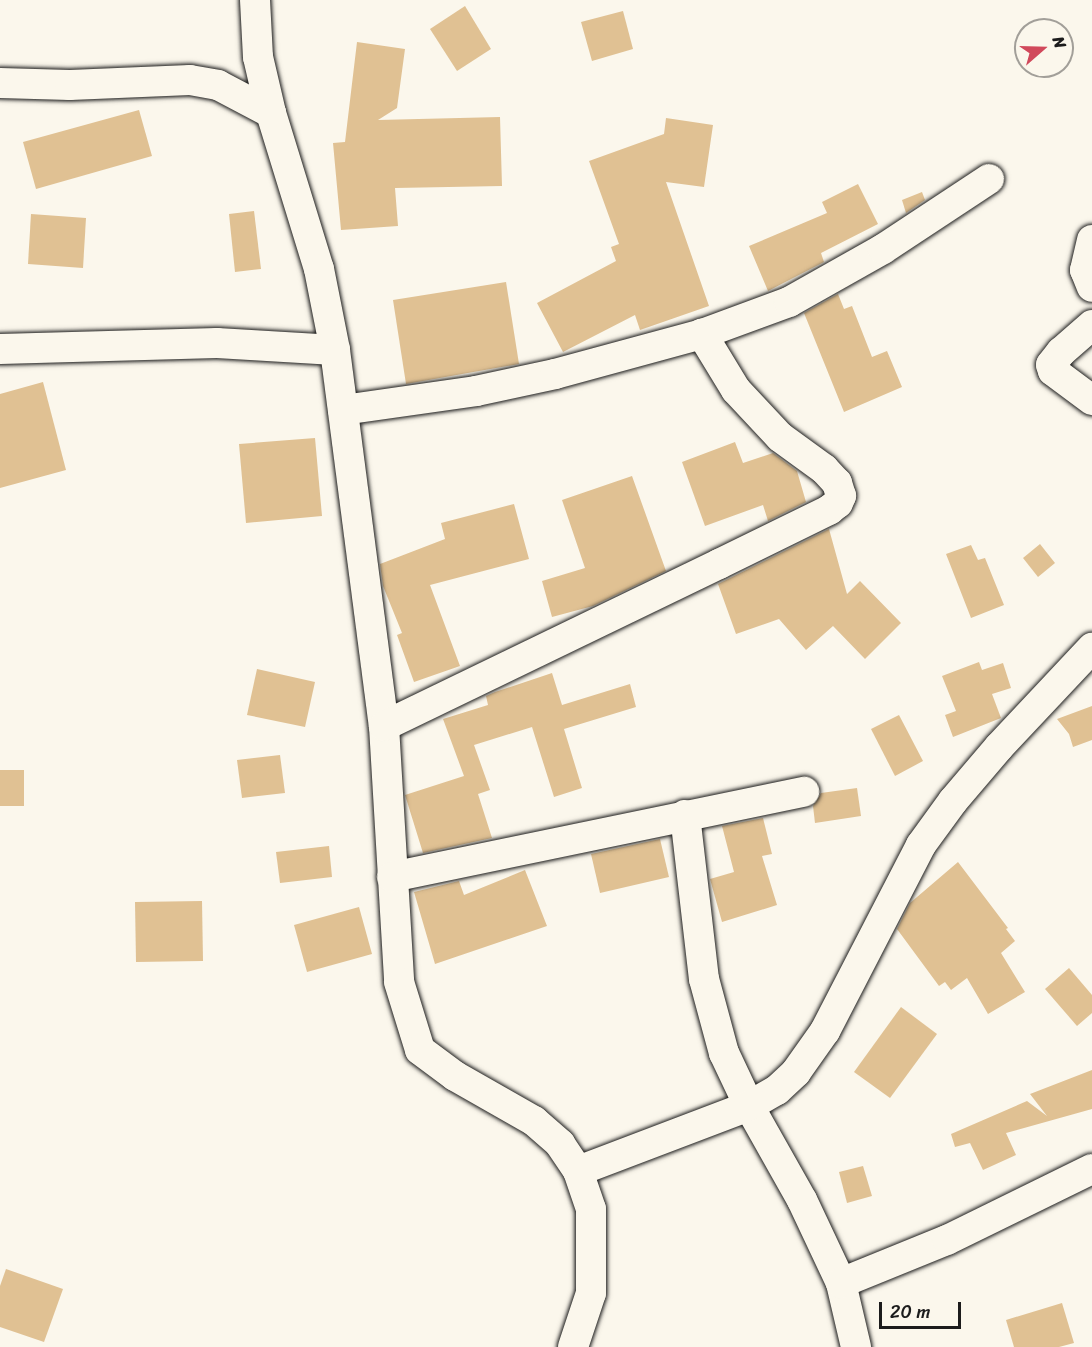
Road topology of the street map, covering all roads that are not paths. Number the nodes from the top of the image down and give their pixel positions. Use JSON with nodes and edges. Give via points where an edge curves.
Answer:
{"nodes":[{"id":1,"x":255,"y":0,"type":"edge"},
{"id":2,"x":0,"y":82,"type":"edge"},
{"id":3,"x":271,"y":113,"type":"junction"},
{"id":4,"x":989,"y":179,"type":"dead end"},
{"id":5,"x":1092,"y":240,"type":"edge"},
{"id":6,"x":1092,"y":287,"type":"edge"},
{"id":7,"x":1092,"y":325,"type":"edge"},
{"id":8,"x":702,"y":334,"type":"junction"},
{"id":9,"x":0,"y":349,"type":"edge"},
{"id":10,"x":335,"y":350,"type":"junction"},
{"id":11,"x":1092,"y":400,"type":"edge"},
{"id":12,"x":343,"y":410,"type":"junction"},
{"id":13,"x":1092,"y":648,"type":"edge"},
{"id":14,"x":384,"y":726,"type":"junction"},
{"id":15,"x":804,"y":792,"type":"dead end"},
{"id":16,"x":686,"y":815,"type":"junction"},
{"id":17,"x":392,"y":877,"type":"junction"},
{"id":18,"x":748,"y":1106,"type":"junction"},
{"id":19,"x":1092,"y":1169,"type":"edge"},
{"id":20,"x":578,"y":1171,"type":"junction"},
{"id":21,"x":841,"y":1283,"type":"junction"},
{"id":22,"x":573,"y":1347,"type":"edge"},
{"id":23,"x":856,"y":1347,"type":"edge"}],
"edges":[{"from":1,"to":3,"type":"street","via":[[258,57]]},
{"from":2,"to":3,"type":"street","via":[[70,85],[190,80],[218,85]]},
{"from":3,"to":10,"type":"street","via":[[319,269]]},
{"from":4,"to":8,"type":"street","via":[[884,249],[789,302]]},
{"from":5,"to":6,"type":"street","via":[[1085,270]]},
{"from":7,"to":11,"type":"street","via":[[1051,365],[1053,372]]},
{"from":8,"to":12,"type":"street","via":[[499,386]]},
{"from":8,"to":14,"type":"street","via":[[736,390],[780,437],[837,483],[841,496],[838,503],[739,555]]},
{"from":9,"to":10,"type":"street","via":[[217,343]]},
{"from":10,"to":12,"type":"street"},
{"from":12,"to":14,"type":"street"},
{"from":13,"to":18,"type":"street","via":[[953,801],[921,845],[825,1031],[796,1072],[777,1090]]},
{"from":14,"to":17,"type":"street"},
{"from":15,"to":16,"type":"street"},
{"from":16,"to":17,"type":"street"},
{"from":16,"to":18,"type":"street","via":[[704,979],[724,1053]]},
{"from":17,"to":20,"type":"street","via":[[399,982],[420,1050],[455,1076],[534,1120],[560,1144]]},
{"from":18,"to":20,"type":"street"},
{"from":18,"to":21,"type":"street","via":[[801,1200]]},
{"from":19,"to":21,"type":"street","via":[[947,1240]]},
{"from":20,"to":22,"type":"street","via":[[591,1209],[591,1293]]},
{"from":21,"to":23,"type":"street"}]}
